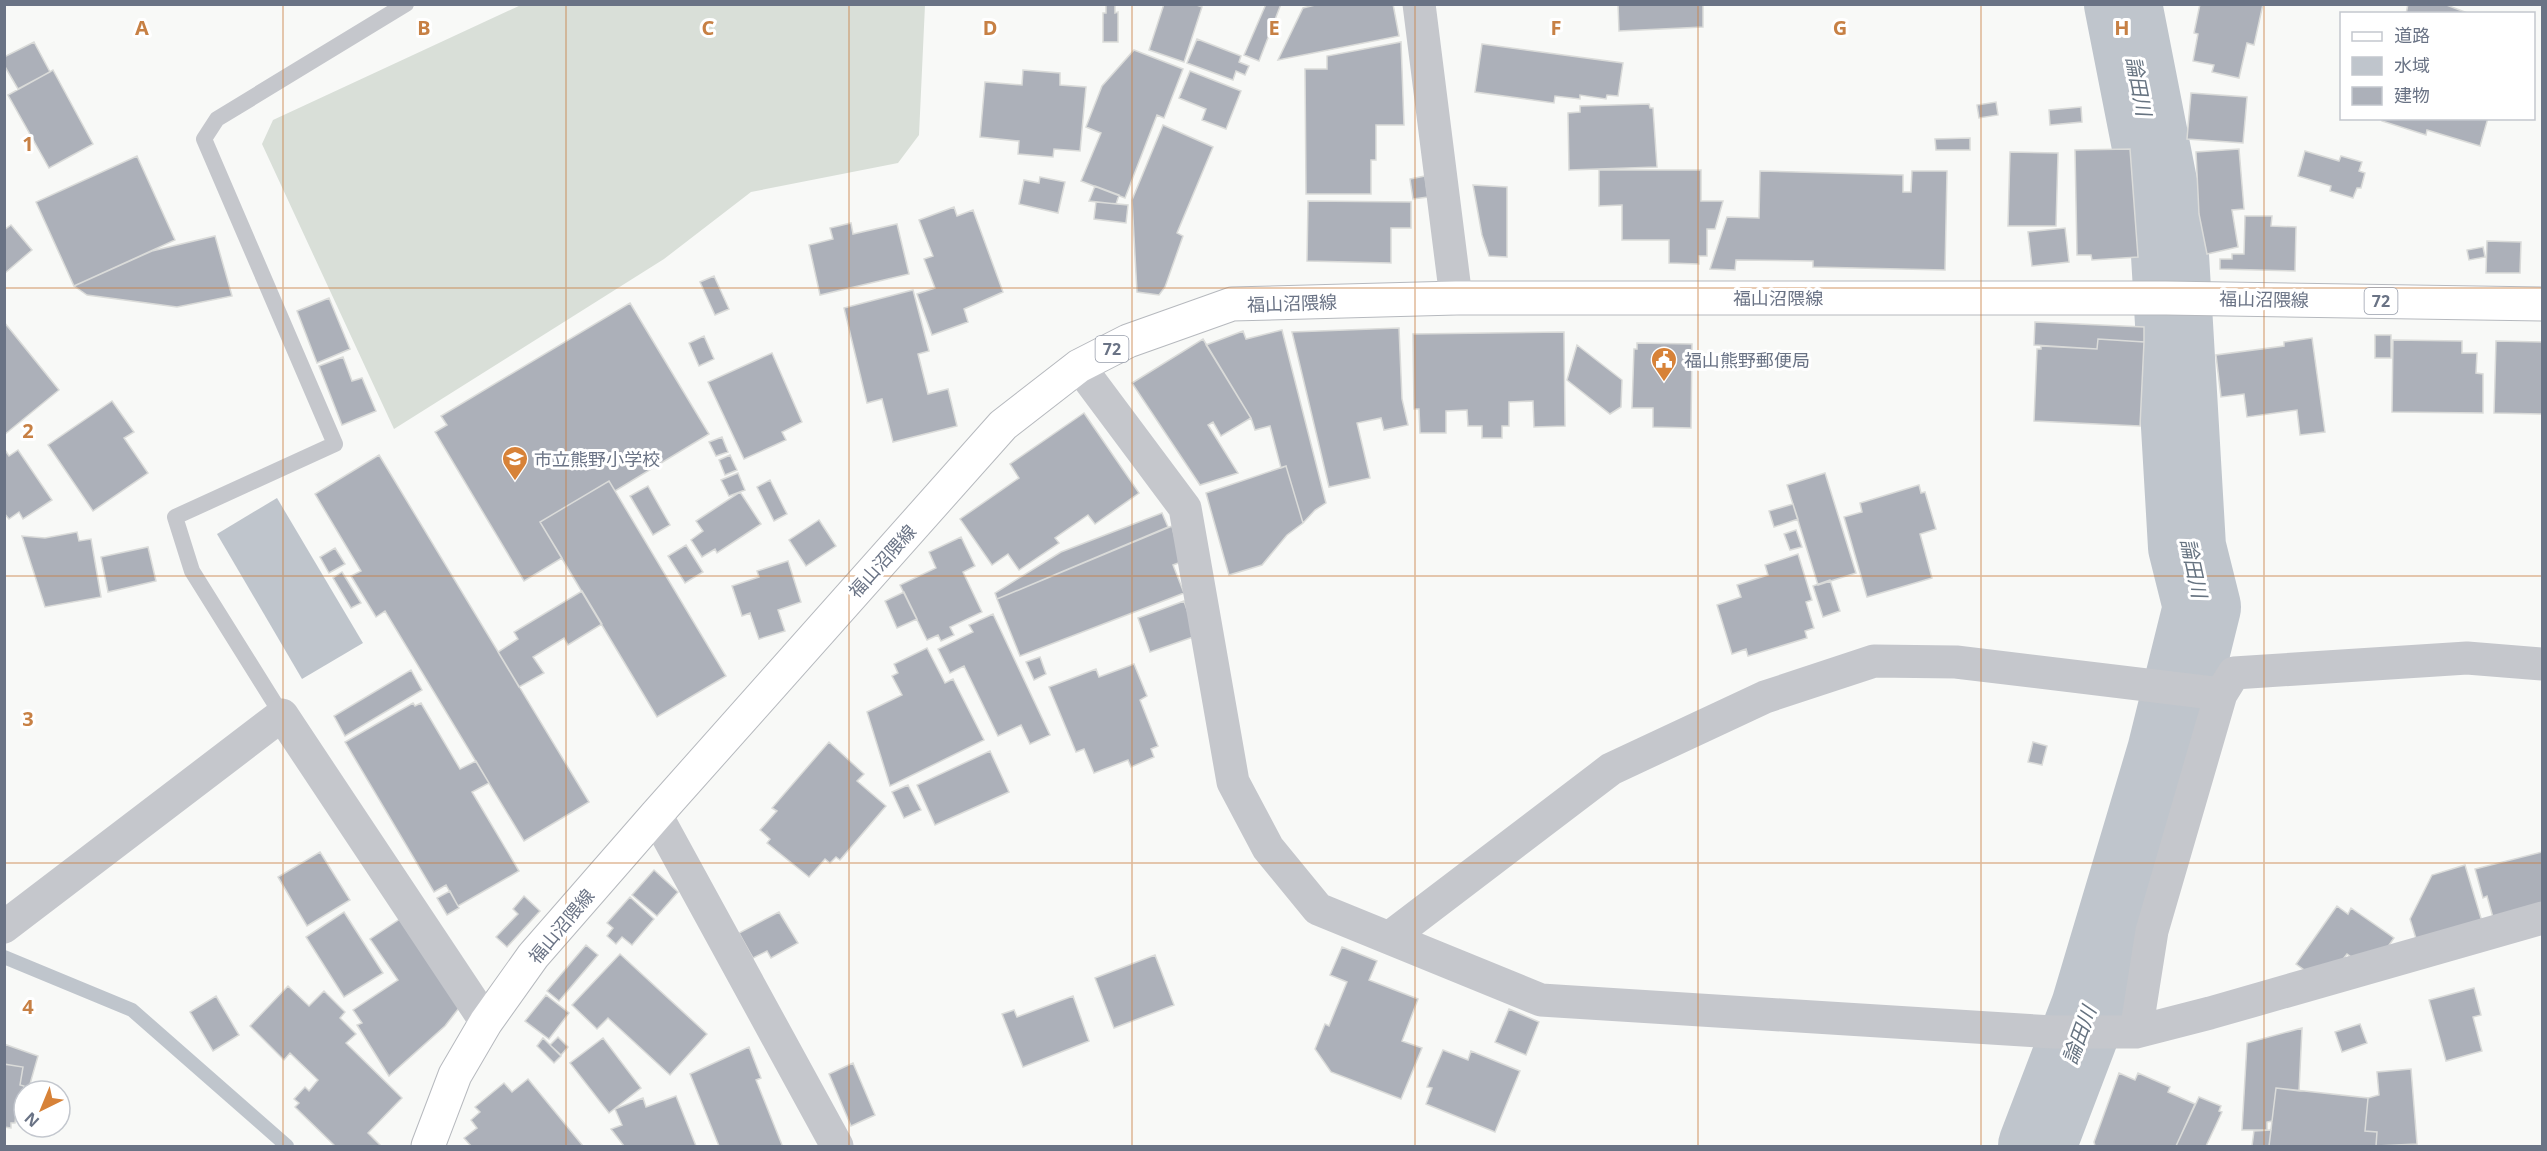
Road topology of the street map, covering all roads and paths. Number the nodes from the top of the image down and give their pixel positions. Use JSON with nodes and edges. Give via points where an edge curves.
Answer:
{"nodes":[{"id":1,"x":406,"y":4,"type":"edge"},
{"id":2,"x":1419,"y":4,"type":"edge"},
{"id":3,"x":1456,"y":298,"type":"junction"},
{"id":4,"x":2542,"y":304,"type":"edge"},
{"id":5,"x":1079,"y":366,"type":"junction"},
{"id":6,"x":2542,"y":664,"type":"edge"},
{"id":7,"x":2214,"y":692,"type":"junction"},
{"id":8,"x":282,"y":715,"type":"junction"},
{"id":9,"x":656,"y":815,"type":"junction"},
{"id":10,"x":2542,"y":918,"type":"edge"},
{"id":11,"x":4,"y":927,"type":"edge"},
{"id":12,"x":1389,"y":938,"type":"junction"},
{"id":13,"x":486,"y":1022,"type":"junction"},
{"id":14,"x":2123,"y":1031,"type":"junction"},
{"id":15,"x":428,"y":1146,"type":"edge"},
{"id":16,"x":837,"y":1146,"type":"edge"}],
"edges":[{"from":1,"to":8,"type":"lane","via":[[217,119],[204,139],[335,444],[175,517],[192,571]]},
{"from":2,"to":3,"type":"street"},
{"from":3,"to":4,"type":"main road","name":"福山沼隈線","number":"72","via":[[2166,298]]},
{"from":3,"to":5,"type":"main road","name":"福山沼隈線","number":"72","via":[[1232,304],[1128,340]]},
{"from":5,"to":9,"type":"main road","name":"福山沼隈線","number":"72","via":[[1003,425]]},
{"from":5,"to":12,"type":"street","via":[[1185,508],[1233,782],[1268,848],[1318,909]]},
{"from":6,"to":7,"type":"street","via":[[2467,658],[2234,673]]},
{"from":7,"to":12,"type":"street","via":[[1956,662],[1874,662],[1776,694],[1611,769]]},
{"from":7,"to":14,"type":"street"},
{"from":8,"to":11,"type":"street"},
{"from":8,"to":13,"type":"street"},
{"from":9,"to":13,"type":"main road","name":"福山沼隈線","number":"72","via":[[533,956]]},
{"from":9,"to":16,"type":"street"},
{"from":10,"to":14,"type":"street","via":[[2210,1013]]},
{"from":12,"to":14,"type":"street","via":[[1541,1000],[2054,1032]]},
{"from":13,"to":15,"type":"main road","name":"福山沼隈線","number":"72","via":[[455,1075]]}]}
